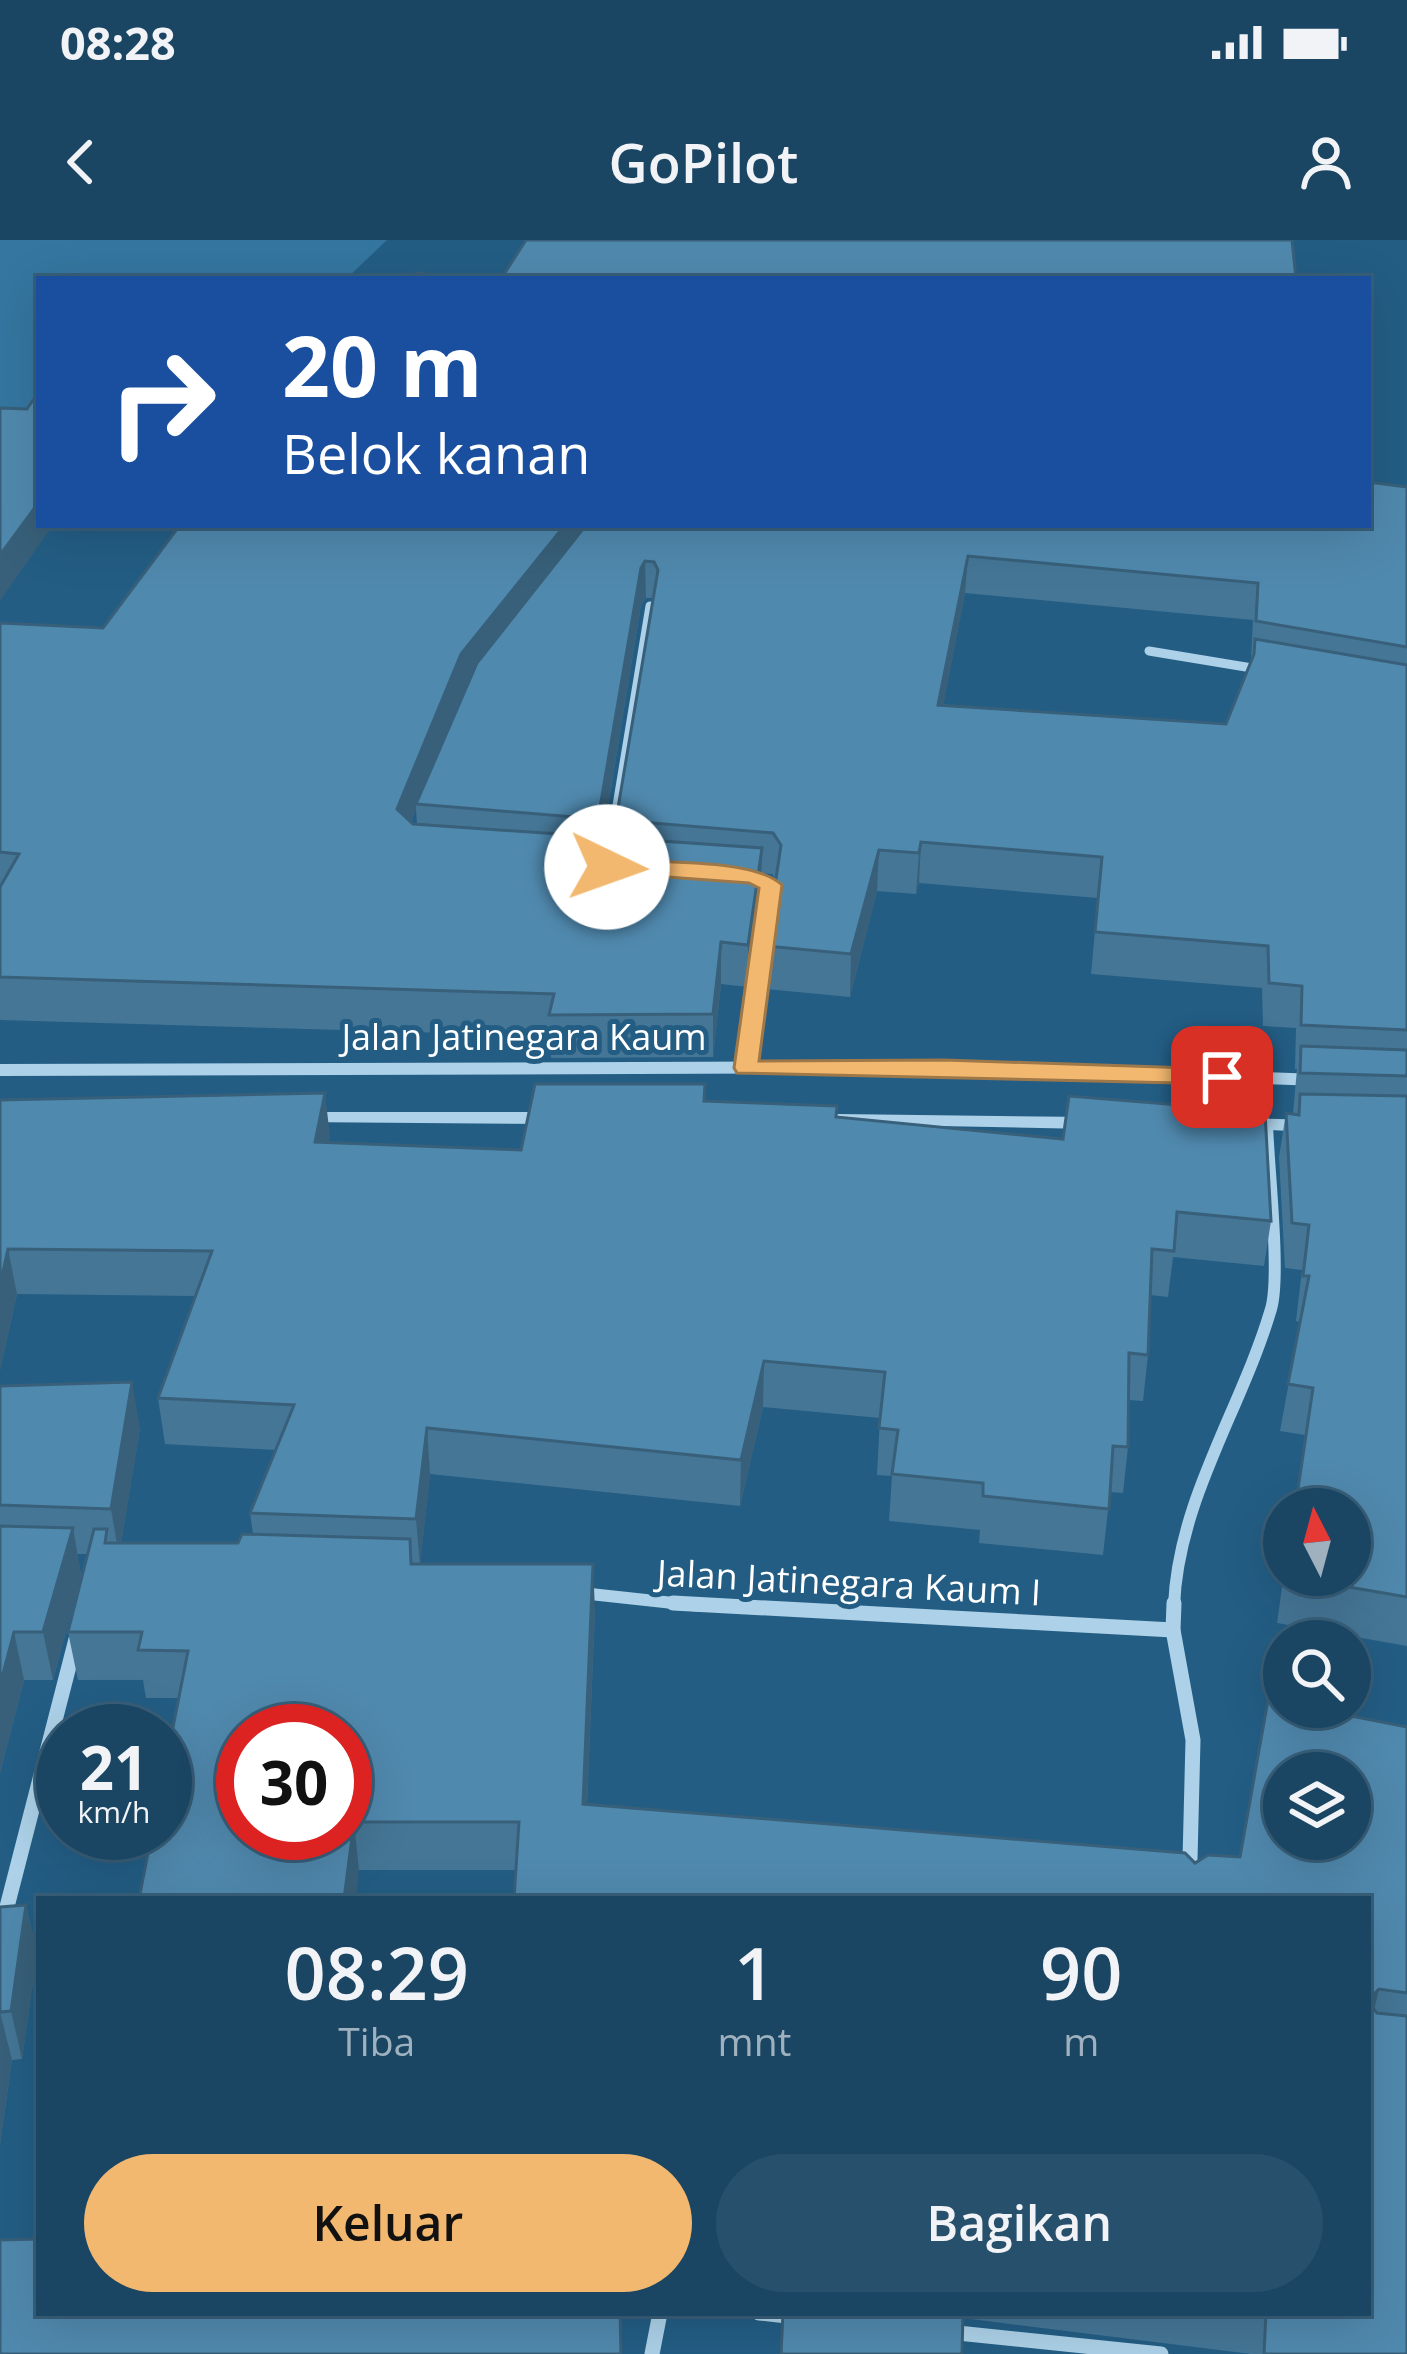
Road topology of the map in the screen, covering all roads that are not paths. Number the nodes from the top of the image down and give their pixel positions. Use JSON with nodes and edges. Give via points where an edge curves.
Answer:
{"nodes":[{"id":1,"x":650,"y":606,"type":"edge"},
{"id":2,"x":1149,"y":651,"type":"dead end"},
{"id":3,"x":1266,"y":671,"type":"edge"},
{"id":4,"x":607,"y":867,"type":"edge"},
{"id":5,"x":738,"y":875,"type":"edge"},
{"id":6,"x":746,"y":1068,"type":"junction"},
{"id":7,"x":0,"y":1070,"type":"edge"},
{"id":8,"x":1338,"y":1081,"type":"edge"},
{"id":9,"x":279,"y":1118,"type":"edge"},
{"id":10,"x":581,"y":1118,"type":"edge"},
{"id":11,"x":817,"y":1120,"type":"edge"},
{"id":12,"x":1102,"y":1123,"type":"edge"},
{"id":13,"x":1220,"y":1124,"type":"edge"},
{"id":14,"x":1268,"y":1124,"type":"junction"},
{"id":15,"x":1337,"y":1127,"type":"edge"},
{"id":16,"x":574,"y":1593,"type":"edge"},
{"id":17,"x":83,"y":1611,"type":"edge"},
{"id":18,"x":1173,"y":1630,"type":"junction"},
{"id":19,"x":1189,"y":1896,"type":"edge"},
{"id":20,"x":0,"y":1934,"type":"edge"},
{"id":21,"x":659,"y":2316,"type":"edge"},
{"id":22,"x":787,"y":2316,"type":"edge"},
{"id":23,"x":806,"y":2318,"type":"edge"},
{"id":24,"x":925,"y":2330,"type":"edge"},
{"id":25,"x":652,"y":2354,"type":"edge"},
{"id":26,"x":1162,"y":2354,"type":"edge"}],
"edges":[{"from":1,"to":4,"type":"street"},
{"from":2,"to":3,"type":"street"},
{"from":5,"to":6,"type":"street","via":[[771,885]]},
{"from":6,"to":7,"type":"street","name":"Jalan Jatinegara Kaum"},
{"from":6,"to":8,"type":"street","name":"Jalan Jatinegara Kaum"},
{"from":9,"to":10,"type":"street"},
{"from":11,"to":12,"type":"street"},
{"from":13,"to":14,"type":"street"},
{"from":14,"to":15,"type":"street"},
{"from":14,"to":18,"type":"street","via":[[1273,1304],[1200,1488],[1174,1575]]},
{"from":16,"to":18,"type":"street","name":"Jalan Jatinegara Kaum I"},
{"from":17,"to":20,"type":"street"},
{"from":18,"to":19,"type":"street","via":[[1193,1740]]},
{"from":21,"to":25,"type":"street"},
{"from":22,"to":23,"type":"street"},
{"from":24,"to":26,"type":"street"}]}
